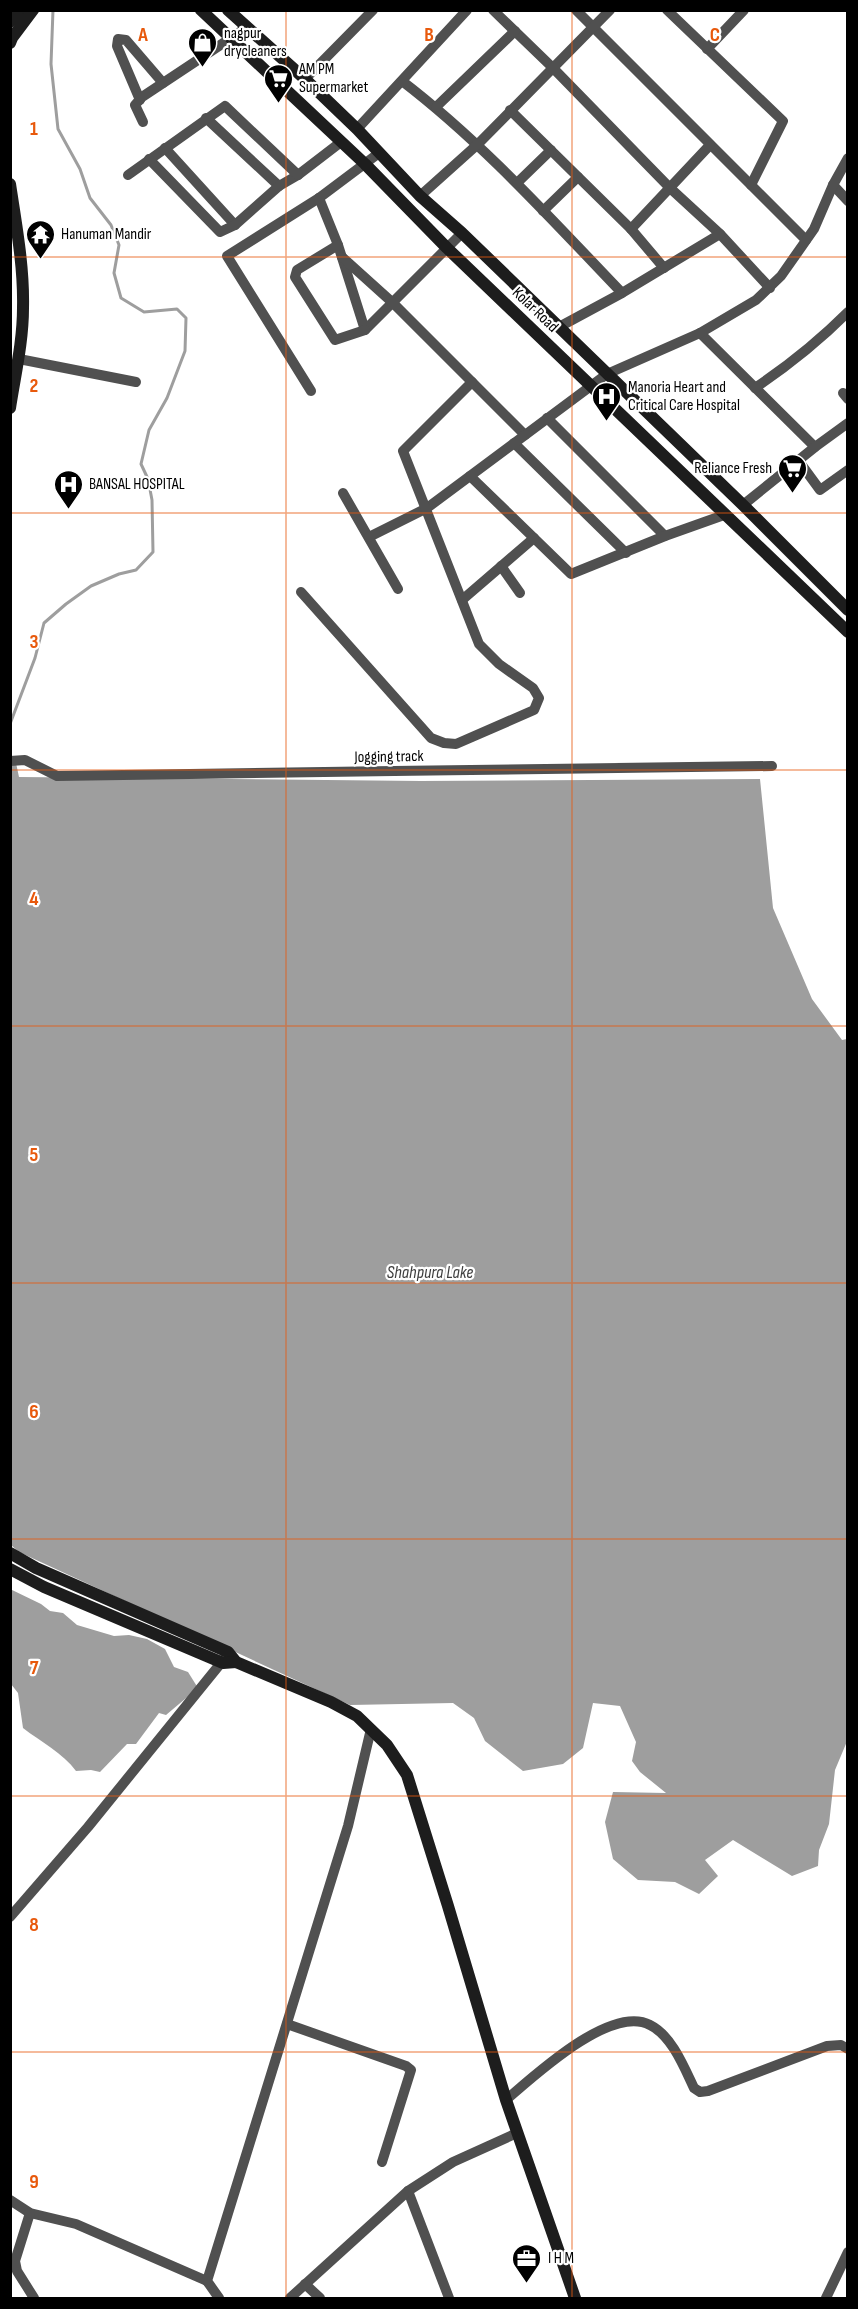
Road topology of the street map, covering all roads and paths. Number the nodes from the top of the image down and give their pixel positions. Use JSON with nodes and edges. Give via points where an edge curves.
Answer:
{"nodes":[{"id":1,"x":20,"y":10,"type":"edge"},
{"id":2,"x":33,"y":10,"type":"edge"},
{"id":3,"x":201,"y":10,"type":"edge"},
{"id":4,"x":228,"y":10,"type":"edge"},
{"id":5,"x":373,"y":10,"type":"edge"},
{"id":6,"x":467,"y":10,"type":"edge"},
{"id":7,"x":494,"y":10,"type":"edge"},
{"id":8,"x":576,"y":10,"type":"edge"},
{"id":9,"x":610,"y":10,"type":"edge"},
{"id":10,"x":668,"y":10,"type":"edge"},
{"id":11,"x":744,"y":10,"type":"edge"},
{"id":12,"x":10,"y":22,"type":"edge"},
{"id":13,"x":593,"y":27,"type":"junction"},
{"id":14,"x":246,"y":28,"type":"junction"},
{"id":15,"x":515,"y":31,"type":"junction"},
{"id":16,"x":230,"y":39,"type":"junction"},
{"id":17,"x":10,"y":44,"type":"edge"},
{"id":18,"x":707,"y":49,"type":"junction"},
{"id":19,"x":553,"y":68,"type":"junction"},
{"id":20,"x":304,"y":79,"type":"junction"},
{"id":21,"x":402,"y":81,"type":"junction"},
{"id":22,"x":163,"y":83,"type":"junction"},
{"id":23,"x":140,"y":100,"type":"junction"},
{"id":24,"x":436,"y":107,"type":"junction"},
{"id":25,"x":510,"y":110,"type":"junction"},
{"id":26,"x":206,"y":118,"type":"junction"},
{"id":27,"x":143,"y":122,"type":"dead end"},
{"id":28,"x":357,"y":129,"type":"junction"},
{"id":29,"x":341,"y":142,"type":"junction"},
{"id":30,"x":478,"y":144,"type":"junction"},
{"id":31,"x":710,"y":145,"type":"junction"},
{"id":32,"x":165,"y":148,"type":"junction"},
{"id":33,"x":551,"y":150,"type":"junction"},
{"id":34,"x":379,"y":153,"type":"junction"},
{"id":35,"x":848,"y":158,"type":"edge"},
{"id":36,"x":149,"y":159,"type":"junction"},
{"id":37,"x":365,"y":164,"type":"junction"},
{"id":38,"x":128,"y":175,"type":"dead end"},
{"id":39,"x":298,"y":175,"type":"junction"},
{"id":40,"x":578,"y":177,"type":"junction"},
{"id":41,"x":517,"y":183,"type":"junction"},
{"id":42,"x":10,"y":184,"type":"edge"},
{"id":43,"x":751,"y":185,"type":"junction"},
{"id":44,"x":833,"y":185,"type":"junction"},
{"id":45,"x":279,"y":186,"type":"junction"},
{"id":46,"x":670,"y":188,"type":"junction"},
{"id":47,"x":420,"y":196,"type":"junction"},
{"id":48,"x":319,"y":198,"type":"junction"},
{"id":49,"x":848,"y":201,"type":"edge"},
{"id":50,"x":543,"y":211,"type":"junction"},
{"id":51,"x":235,"y":225,"type":"junction"},
{"id":52,"x":631,"y":229,"type":"junction"},
{"id":53,"x":462,"y":233,"type":"junction"},
{"id":54,"x":720,"y":234,"type":"junction"},
{"id":55,"x":806,"y":240,"type":"junction"},
{"id":56,"x":338,"y":245,"type":"junction"},
{"id":57,"x":447,"y":248,"type":"junction"},
{"id":58,"x":342,"y":257,"type":"junction"},
{"id":59,"x":664,"y":268,"type":"junction"},
{"id":60,"x":770,"y":288,"type":"junction"},
{"id":61,"x":622,"y":293,"type":"junction"},
{"id":62,"x":393,"y":303,"type":"junction"},
{"id":63,"x":846,"y":315,"type":"edge"},
{"id":64,"x":559,"y":327,"type":"junction"},
{"id":65,"x":364,"y":330,"type":"junction"},
{"id":66,"x":700,"y":333,"type":"junction"},
{"id":67,"x":19,"y":359,"type":"junction"},
{"id":68,"x":608,"y":374,"type":"junction"},
{"id":69,"x":136,"y":382,"type":"dead end"},
{"id":70,"x":472,"y":382,"type":"junction"},
{"id":71,"x":591,"y":386,"type":"junction"},
{"id":72,"x":755,"y":388,"type":"junction"},
{"id":73,"x":311,"y":391,"type":"dead end"},
{"id":74,"x":10,"y":408,"type":"edge"},
{"id":75,"x":547,"y":418,"type":"junction"},
{"id":76,"x":848,"y":423,"type":"edge"},
{"id":77,"x":525,"y":435,"type":"junction"},
{"id":78,"x":514,"y":443,"type":"junction"},
{"id":79,"x":815,"y":447,"type":"junction"},
{"id":80,"x":798,"y":460,"type":"junction"},
{"id":81,"x":848,"y":470,"type":"edge"},
{"id":82,"x":470,"y":476,"type":"junction"},
{"id":83,"x":342,"y":493,"type":"dead end"},
{"id":84,"x":743,"y":505,"type":"junction"},
{"id":85,"x":427,"y":508,"type":"junction"},
{"id":86,"x":724,"y":515,"type":"junction"},
{"id":87,"x":665,"y":536,"type":"junction"},
{"id":88,"x":369,"y":537,"type":"junction"},
{"id":89,"x":534,"y":538,"type":"junction"},
{"id":90,"x":778,"y":540,"type":"junction"},
{"id":91,"x":626,"y":553,"type":"junction"},
{"id":92,"x":765,"y":554,"type":"junction"},
{"id":93,"x":501,"y":566,"type":"junction"},
{"id":94,"x":398,"y":589,"type":"dead end"},
{"id":95,"x":301,"y":592,"type":"dead end"},
{"id":96,"x":520,"y":593,"type":"dead end"},
{"id":97,"x":462,"y":600,"type":"junction"},
{"id":98,"x":848,"y":610,"type":"edge"},
{"id":99,"x":848,"y":632,"type":"edge"},
{"id":100,"x":10,"y":761,"type":"edge"},
{"id":101,"x":772,"y":766,"type":"dead end"},
{"id":102,"x":10,"y":1553,"type":"edge"},
{"id":103,"x":10,"y":1569,"type":"edge"},
{"id":104,"x":229,"y":1659,"type":"junction"},
{"id":105,"x":371,"y":1729,"type":"junction"},
{"id":106,"x":10,"y":1917,"type":"edge"},
{"id":107,"x":287,"y":2024,"type":"junction"},
{"id":108,"x":848,"y":2049,"type":"edge"},
{"id":109,"x":506,"y":2100,"type":"junction"},
{"id":110,"x":517,"y":2133,"type":"junction"},
{"id":111,"x":382,"y":2162,"type":"dead end"},
{"id":112,"x":408,"y":2191,"type":"junction"},
{"id":113,"x":10,"y":2200,"type":"edge"},
{"id":114,"x":30,"y":2213,"type":"junction"},
{"id":115,"x":848,"y":2253,"type":"edge"},
{"id":116,"x":13,"y":2260,"type":"edge"},
{"id":117,"x":207,"y":2281,"type":"junction"},
{"id":118,"x":305,"y":2284,"type":"junction"},
{"id":119,"x":213,"y":2296,"type":"edge"},
{"id":120,"x":34,"y":2298,"type":"edge"},
{"id":121,"x":290,"y":2298,"type":"edge"},
{"id":122,"x":320,"y":2298,"type":"edge"},
{"id":123,"x":449,"y":2298,"type":"edge"},
{"id":124,"x":575,"y":2298,"type":"edge"},
{"id":125,"x":826,"y":2298,"type":"edge"}],
"edges":[{"from":1,"to":12,"type":"main road"},
{"from":2,"to":17,"type":"main road"},
{"from":3,"to":16,"type":"main road","name":"Kolar Road"},
{"from":4,"to":14,"type":"main road","name":"Kolar Road"},
{"from":5,"to":20,"type":"street"},
{"from":6,"to":21,"type":"street"},
{"from":7,"to":15,"type":"street"},
{"from":8,"to":13,"type":"street"},
{"from":9,"to":13,"type":"street"},
{"from":10,"to":18,"type":"street"},
{"from":11,"to":18,"type":"street"},
{"from":13,"to":19,"type":"street"},
{"from":13,"to":31,"type":"street"},
{"from":14,"to":16,"type":"street"},
{"from":14,"to":20,"type":"main road","name":"Kolar Road"},
{"from":15,"to":19,"type":"street"},
{"from":15,"to":24,"type":"street"},
{"from":16,"to":22,"type":"street"},
{"from":16,"to":29,"type":"main road","name":"Kolar Road"},
{"from":18,"to":43,"type":"street","via":[[783,121]]},
{"from":19,"to":25,"type":"street"},
{"from":19,"to":46,"type":"street"},
{"from":20,"to":28,"type":"main road","name":"Kolar Road"},
{"from":21,"to":24,"type":"street"},
{"from":21,"to":28,"type":"street"},
{"from":22,"to":23,"type":"street"},
{"from":22,"to":23,"type":"street","via":[[126,40],[118,39],[117,46]]},
{"from":23,"to":27,"type":"street","via":[[135,105]]},
{"from":24,"to":30,"type":"street"},
{"from":25,"to":30,"type":"street"},
{"from":25,"to":33,"type":"street"},
{"from":26,"to":32,"type":"street"},
{"from":26,"to":39,"type":"street","via":[[227,107]]},
{"from":26,"to":45,"type":"street"},
{"from":28,"to":29,"type":"main road"},
{"from":28,"to":34,"type":"main road","name":"Kolar Road"},
{"from":29,"to":37,"type":"main road","name":"Kolar Road"},
{"from":29,"to":39,"type":"street"},
{"from":30,"to":41,"type":"street"},
{"from":30,"to":47,"type":"street"},
{"from":31,"to":43,"type":"street"},
{"from":31,"to":46,"type":"street"},
{"from":32,"to":36,"type":"street"},
{"from":32,"to":51,"type":"street"},
{"from":33,"to":40,"type":"street"},
{"from":33,"to":41,"type":"street"},
{"from":34,"to":37,"type":"street"},
{"from":34,"to":47,"type":"main road","name":"Kolar Road"},
{"from":35,"to":44,"type":"street"},
{"from":36,"to":38,"type":"street"},
{"from":36,"to":51,"type":"street","via":[[217,230]]},
{"from":37,"to":48,"type":"street"},
{"from":37,"to":57,"type":"main road","name":"Kolar Road"},
{"from":39,"to":45,"type":"street"},
{"from":40,"to":50,"type":"street"},
{"from":40,"to":52,"type":"street"},
{"from":41,"to":50,"type":"street"},
{"from":42,"to":67,"type":"main road","via":[[23,307]]},
{"from":43,"to":55,"type":"street"},
{"from":44,"to":49,"type":"street"},
{"from":44,"to":55,"type":"street"},
{"from":45,"to":51,"type":"street"},
{"from":46,"to":52,"type":"street"},
{"from":46,"to":54,"type":"street"},
{"from":47,"to":53,"type":"main road","name":"Kolar Road"},
{"from":48,"to":56,"type":"street"},
{"from":48,"to":73,"type":"street","via":[[227,256]]},
{"from":50,"to":61,"type":"street"},
{"from":52,"to":59,"type":"street"},
{"from":53,"to":57,"type":"street"},
{"from":53,"to":64,"type":"main road","name":"Kolar Road"},
{"from":54,"to":59,"type":"street"},
{"from":54,"to":60,"type":"street"},
{"from":55,"to":60,"type":"street"},
{"from":56,"to":58,"type":"street"},
{"from":56,"to":65,"type":"street","via":[[297,270],[295,277],[335,340]]},
{"from":57,"to":62,"type":"street"},
{"from":57,"to":71,"type":"main road","name":"Kolar Road"},
{"from":58,"to":62,"type":"street"},
{"from":58,"to":65,"type":"street"},
{"from":59,"to":61,"type":"street"},
{"from":60,"to":66,"type":"street"},
{"from":61,"to":64,"type":"street"},
{"from":62,"to":65,"type":"street"},
{"from":62,"to":70,"type":"street"},
{"from":63,"to":72,"type":"street","via":[[789,366]]},
{"from":64,"to":68,"type":"main road","name":"Kolar Road"},
{"from":66,"to":68,"type":"street"},
{"from":66,"to":72,"type":"street"},
{"from":67,"to":69,"type":"street"},
{"from":67,"to":74,"type":"main road"},
{"from":68,"to":71,"type":"street"},
{"from":68,"to":84,"type":"main road","name":"Kolar Road"},
{"from":70,"to":77,"type":"street"},
{"from":70,"to":85,"type":"street","via":[[404,451]]},
{"from":71,"to":75,"type":"street"},
{"from":71,"to":86,"type":"main road","name":"Kolar Road"},
{"from":72,"to":79,"type":"street"},
{"from":75,"to":77,"type":"street"},
{"from":75,"to":87,"type":"street"},
{"from":76,"to":79,"type":"street"},
{"from":77,"to":78,"type":"street"},
{"from":78,"to":82,"type":"street"},
{"from":78,"to":91,"type":"street"},
{"from":79,"to":80,"type":"street"},
{"from":80,"to":81,"type":"street","via":[[820,490]]},
{"from":80,"to":84,"type":"street"},
{"from":82,"to":85,"type":"street"},
{"from":82,"to":89,"type":"street"},
{"from":83,"to":88,"type":"street"},
{"from":84,"to":90,"type":"main road","name":"Kolar Road"},
{"from":85,"to":88,"type":"street"},
{"from":85,"to":97,"type":"street"},
{"from":86,"to":87,"type":"street"},
{"from":86,"to":92,"type":"main road","name":"Kolar Road"},
{"from":87,"to":91,"type":"street"},
{"from":88,"to":94,"type":"street"},
{"from":89,"to":91,"type":"street","via":[[571,574]]},
{"from":89,"to":93,"type":"street"},
{"from":90,"to":92,"type":"main road"},
{"from":90,"to":98,"type":"main road","name":"Kolar Road"},
{"from":92,"to":99,"type":"main road","name":"Kolar Road"},
{"from":93,"to":96,"type":"street"},
{"from":93,"to":97,"type":"street"},
{"from":95,"to":97,"type":"street","via":[[431,738],[456,744],[534,710],[538,698],[533,688],[479,644]]},
{"from":100,"to":101,"type":"street","name":"Jogging track","via":[[25,760],[57,776]]},
{"from":102,"to":104,"type":"main road"},
{"from":103,"to":104,"type":"main road","via":[[44,1587]]},
{"from":104,"to":105,"type":"main road","via":[[331,1702]]},
{"from":104,"to":106,"type":"street"},
{"from":105,"to":107,"type":"street","via":[[348,1827]]},
{"from":105,"to":109,"type":"main road","via":[[387,1745],[406,1775]]},
{"from":107,"to":111,"type":"street","via":[[411,2070]]},
{"from":107,"to":117,"type":"street"},
{"from":108,"to":109,"type":"street","via":[[827,2046],[700,2092],[656,2028],[643,2021],[627,2021],[579,2040]]},
{"from":109,"to":110,"type":"main road"},
{"from":110,"to":112,"type":"street","via":[[453,2162]]},
{"from":110,"to":124,"type":"main road"},
{"from":112,"to":118,"type":"street"},
{"from":112,"to":123,"type":"street"},
{"from":113,"to":114,"type":"street"},
{"from":114,"to":116,"type":"street"},
{"from":114,"to":117,"type":"street","via":[[76,2224]]},
{"from":115,"to":125,"type":"street"},
{"from":116,"to":120,"type":"street"},
{"from":117,"to":119,"type":"street"},
{"from":118,"to":121,"type":"street"},
{"from":118,"to":122,"type":"street"}]}
